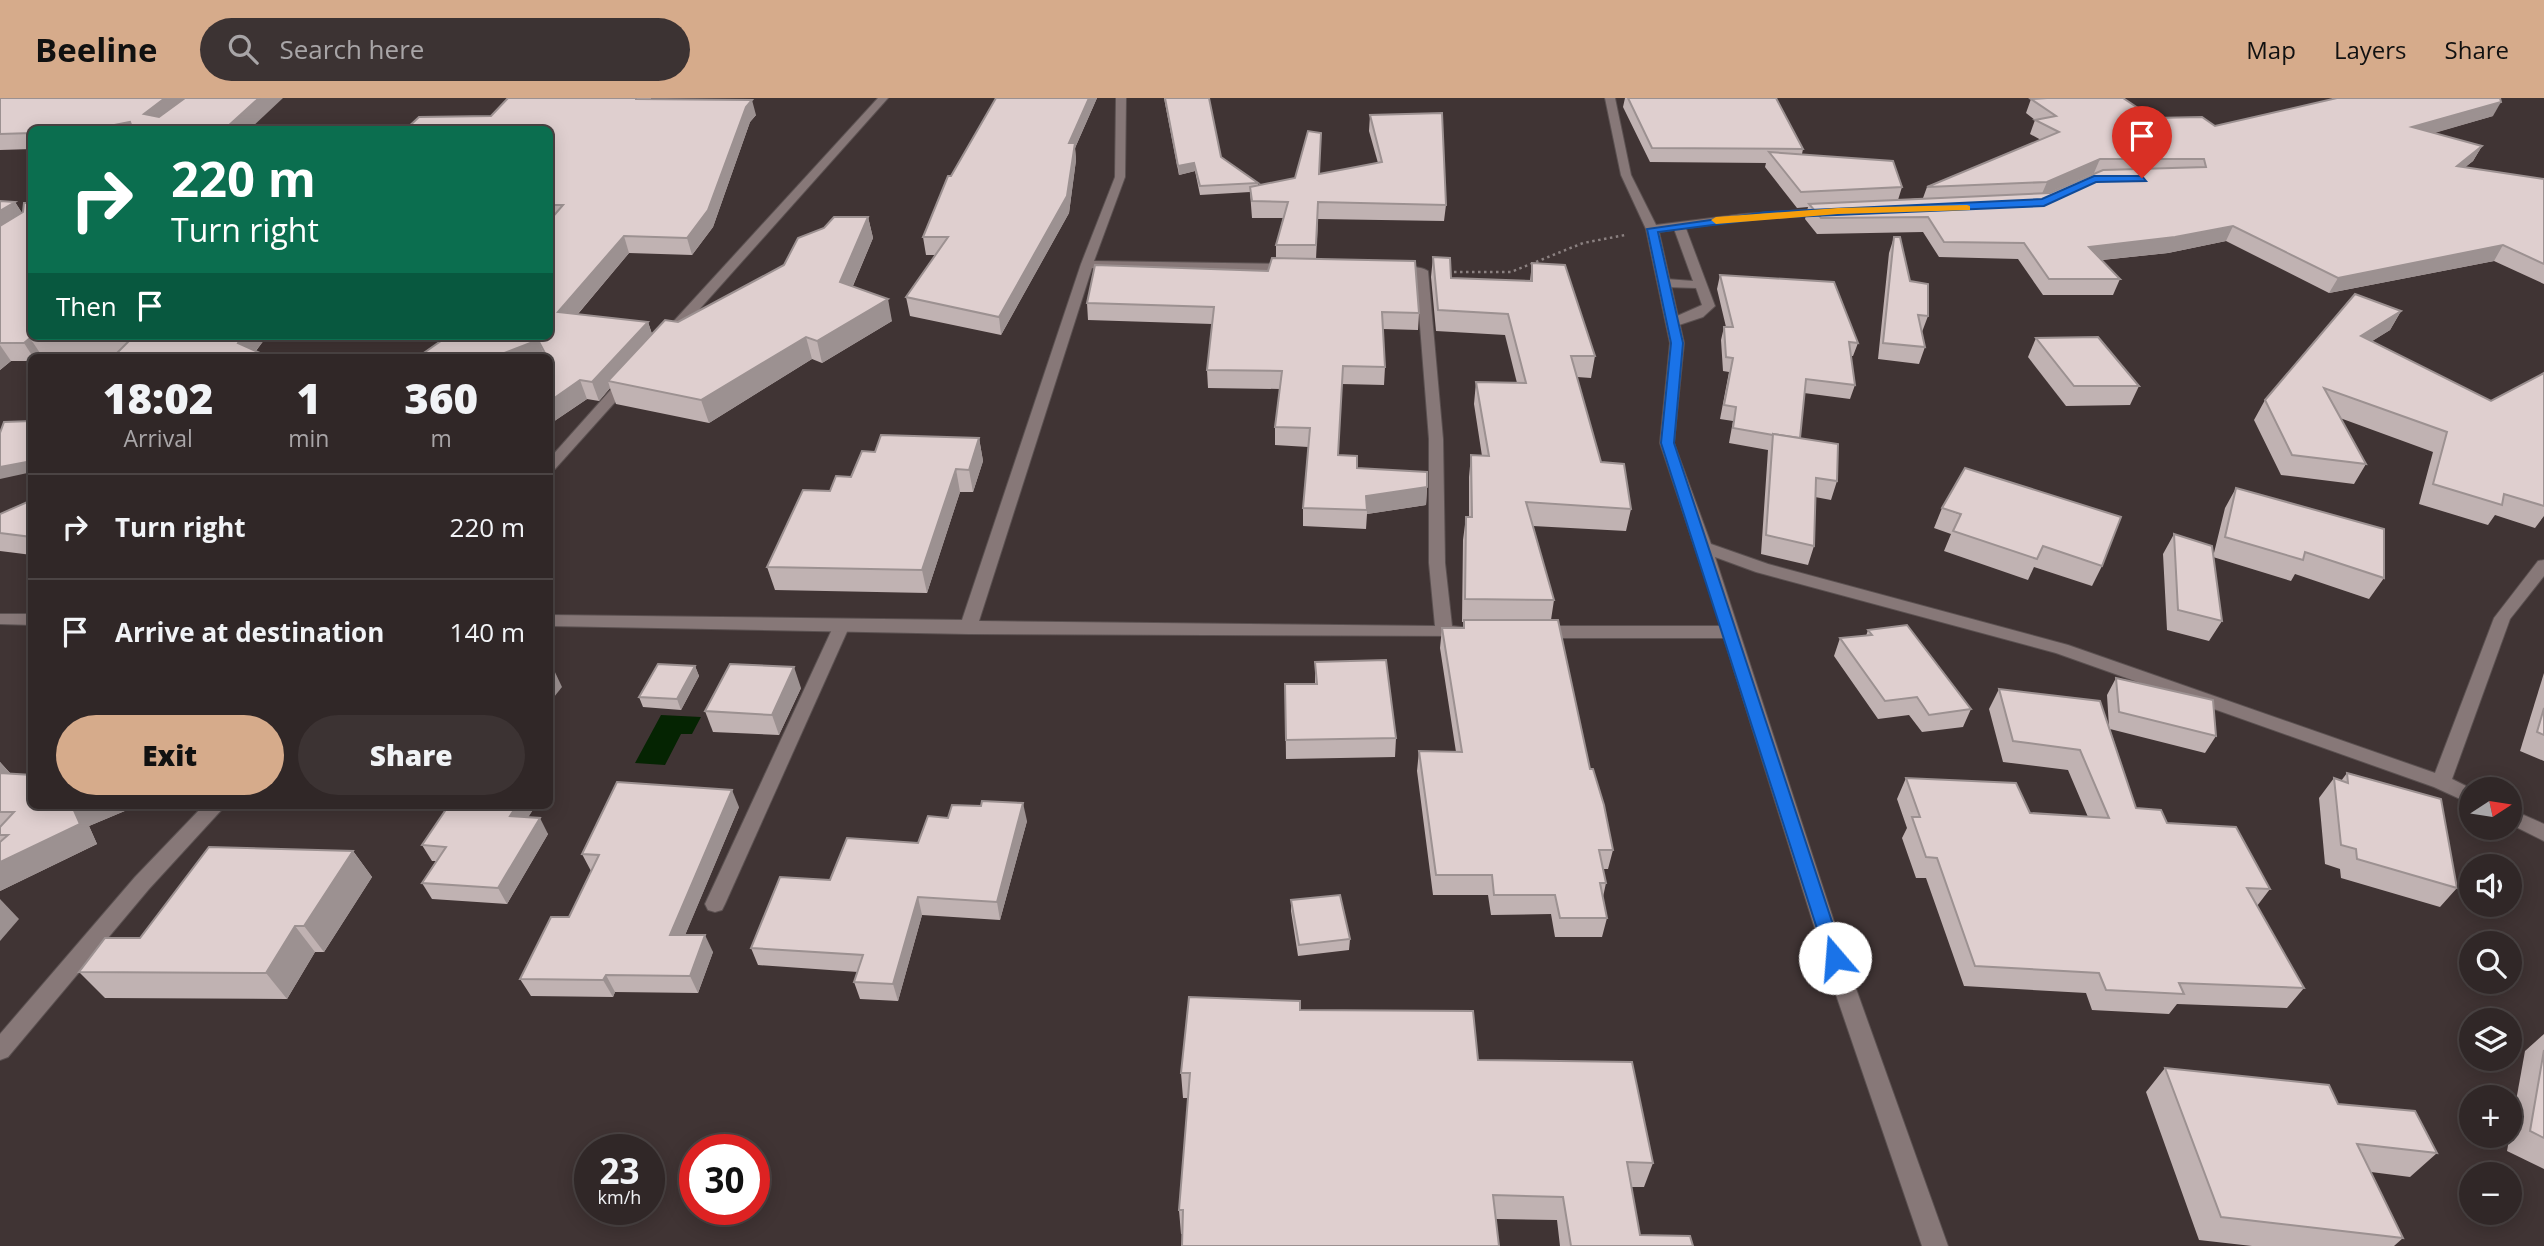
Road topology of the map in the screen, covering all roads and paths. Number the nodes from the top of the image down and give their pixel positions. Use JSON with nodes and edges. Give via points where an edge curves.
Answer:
{"nodes":[{"id":1,"x":883,"y":98,"type":"edge"},
{"id":2,"x":1121,"y":98,"type":"edge"},
{"id":3,"x":1610,"y":98,"type":"edge"},
{"id":4,"x":1846,"y":211,"type":"edge"},
{"id":5,"x":1679,"y":226,"type":"junction"},
{"id":6,"x":1652,"y":229,"type":"junction"},
{"id":7,"x":1087,"y":264,"type":"junction"},
{"id":8,"x":1311,"y":269,"type":"edge"},
{"id":9,"x":1380,"y":270,"type":"edge"},
{"id":10,"x":1422,"y":271,"type":"junction"},
{"id":11,"x":1666,"y":283,"type":"junction"},
{"id":12,"x":1703,"y":285,"type":"junction"},
{"id":13,"x":1673,"y":323,"type":"junction"},
{"id":14,"x":660,"y":344,"type":"edge"},
{"id":15,"x":642,"y":364,"type":"edge"},
{"id":16,"x":553,"y":463,"type":"edge"},
{"id":17,"x":1704,"y":547,"type":"junction"},
{"id":18,"x":2544,"y":565,"type":"edge"},
{"id":19,"x":0,"y":619,"type":"edge"},
{"id":20,"x":28,"y":620,"type":"edge"},
{"id":21,"x":553,"y":621,"type":"edge"},
{"id":22,"x":842,"y":625,"type":"junction"},
{"id":23,"x":968,"y":628,"type":"junction"},
{"id":24,"x":1444,"y":632,"type":"junction"},
{"id":25,"x":1485,"y":632,"type":"edge"},
{"id":26,"x":1526,"y":632,"type":"edge"},
{"id":27,"x":1730,"y":632,"type":"junction"},
{"id":28,"x":2441,"y":782,"type":"junction"},
{"id":29,"x":2459,"y":791,"type":"edge"},
{"id":30,"x":212,"y":809,"type":"edge"},
{"id":31,"x":2522,"y":822,"type":"edge"},
{"id":32,"x":2544,"y":833,"type":"edge"},
{"id":33,"x":715,"y":904,"type":"dead end"},
{"id":34,"x":0,"y":1050,"type":"edge"},
{"id":35,"x":1935,"y":1246,"type":"edge"}],
"edges":[{"from":1,"to":14,"type":"street"},
{"from":2,"to":7,"type":"street","via":[[1120,177]]},
{"from":3,"to":6,"type":"street","via":[[1626,175]]},
{"from":4,"to":5,"type":"street"},
{"from":5,"to":6,"type":"street"},
{"from":5,"to":12,"type":"street"},
{"from":6,"to":10,"type":"path","via":[[1583,243],[1511,272]]},
{"from":6,"to":11,"type":"street"},
{"from":7,"to":8,"type":"street"},
{"from":7,"to":23,"type":"street"},
{"from":9,"to":10,"type":"street"},
{"from":10,"to":24,"type":"street","via":[[1436,439],[1437,563]]},
{"from":11,"to":12,"type":"street"},
{"from":11,"to":13,"type":"street"},
{"from":12,"to":13,"type":"street","via":[[1709,306]]},
{"from":13,"to":17,"type":"street","via":[[1677,343],[1667,443]]},
{"from":15,"to":16,"type":"street"},
{"from":17,"to":27,"type":"street"},
{"from":17,"to":28,"type":"street","via":[[1762,568],[2062,649]]},
{"from":18,"to":28,"type":"street","via":[[2502,618]]},
{"from":19,"to":20,"type":"street"},
{"from":21,"to":22,"type":"street"},
{"from":22,"to":23,"type":"street"},
{"from":22,"to":33,"type":"street"},
{"from":23,"to":24,"type":"street"},
{"from":24,"to":25,"type":"street"},
{"from":26,"to":27,"type":"street"},
{"from":27,"to":35,"type":"street","via":[[1843,983]]},
{"from":28,"to":29,"type":"street"},
{"from":30,"to":34,"type":"street","via":[[142,883]]},
{"from":31,"to":32,"type":"street"}]}
